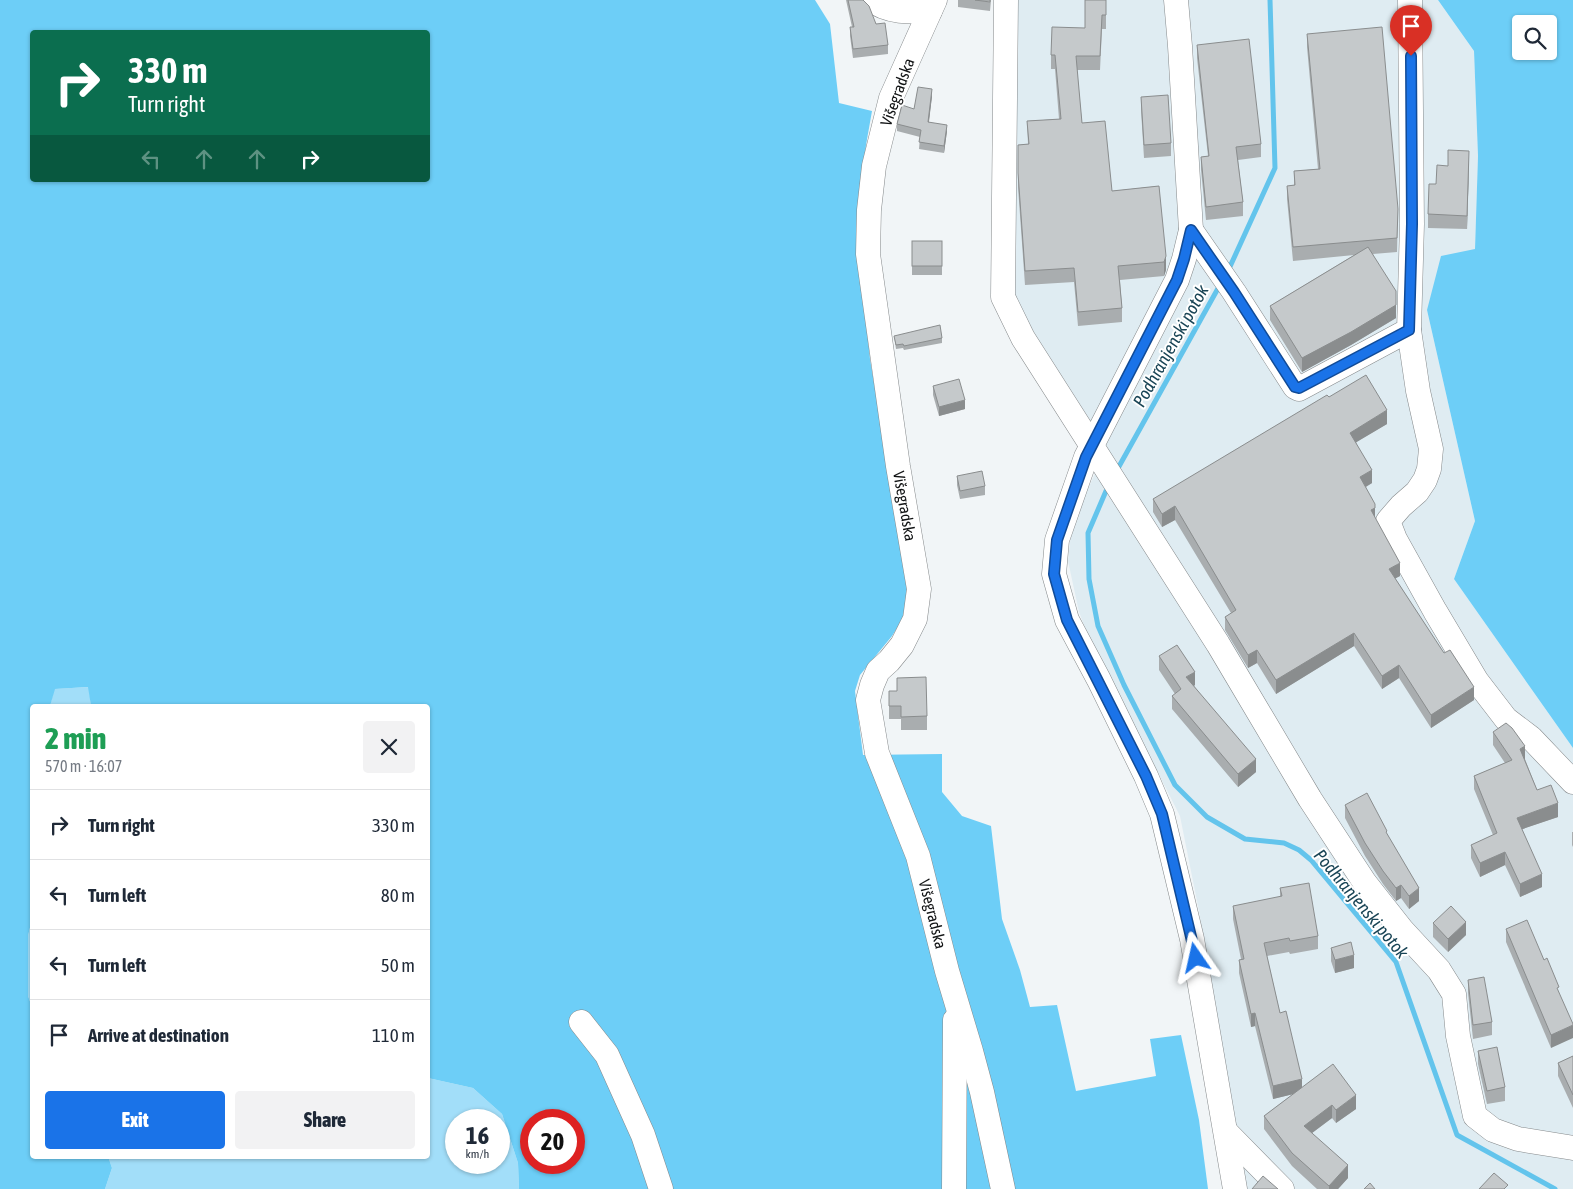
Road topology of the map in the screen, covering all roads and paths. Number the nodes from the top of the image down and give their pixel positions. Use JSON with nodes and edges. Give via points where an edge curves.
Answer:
{"nodes":[{"id":1,"x":872,"y":0,"type":"edge"},
{"id":2,"x":1006,"y":0,"type":"edge"},
{"id":3,"x":1176,"y":0,"type":"edge"},
{"id":4,"x":1410,"y":0,"type":"edge"},
{"id":5,"x":933,"y":6,"type":"edge"},
{"id":6,"x":1191,"y":230,"type":"junction"},
{"id":7,"x":1409,"y":330,"type":"junction"},
{"id":8,"x":1092,"y":447,"type":"junction"},
{"id":9,"x":1573,"y":782,"type":"edge"},
{"id":10,"x":955,"y":996,"type":"junction"},
{"id":11,"x":581,"y":1022,"type":"dead end"},
{"id":12,"x":1226,"y":1132,"type":"junction"},
{"id":13,"x":1573,"y":1148,"type":"edge"},
{"id":14,"x":661,"y":1189,"type":"edge"},
{"id":15,"x":954,"y":1189,"type":"edge"},
{"id":16,"x":1003,"y":1189,"type":"edge"},
{"id":17,"x":1235,"y":1189,"type":"edge"},
{"id":18,"x":1282,"y":1189,"type":"edge"}],
"edges":[{"from":1,"to":5,"type":"street","via":[[888,9],[914,12]]},
{"from":2,"to":8,"type":"street","via":[[1003,298],[1023,338]]},
{"from":3,"to":6,"type":"street"},
{"from":4,"to":7,"type":"street","via":[[1412,224]]},
{"from":5,"to":10,"type":"street","name":"Višegradska","via":[[891,98],[874,166],[869,210],[870,263],[919,589],[915,619],[902,645],[878,672],[868,700],[877,754],[918,856]]},
{"from":6,"to":7,"type":"street","via":[[1295,387],[1299,388]]},
{"from":6,"to":8,"type":"street","via":[[1177,280]]},
{"from":7,"to":9,"type":"street","via":[[1431,449],[1429,470],[1417,492],[1388,521],[1395,539],[1476,680],[1506,719],[1532,738]]},
{"from":8,"to":12,"type":"street","via":[[1057,540],[1054,574],[1067,620],[1162,814],[1192,939]]},
{"from":8,"to":13,"type":"street","via":[[1365,883],[1439,970],[1454,994],[1458,1036],[1475,1116],[1493,1130],[1518,1139]]},
{"from":10,"to":15,"type":"street"},
{"from":10,"to":16,"type":"street","via":[[982,1092]]},
{"from":11,"to":14,"type":"street","via":[[607,1056],[643,1135]]},
{"from":12,"to":17,"type":"street"},
{"from":12,"to":18,"type":"street"}]}
